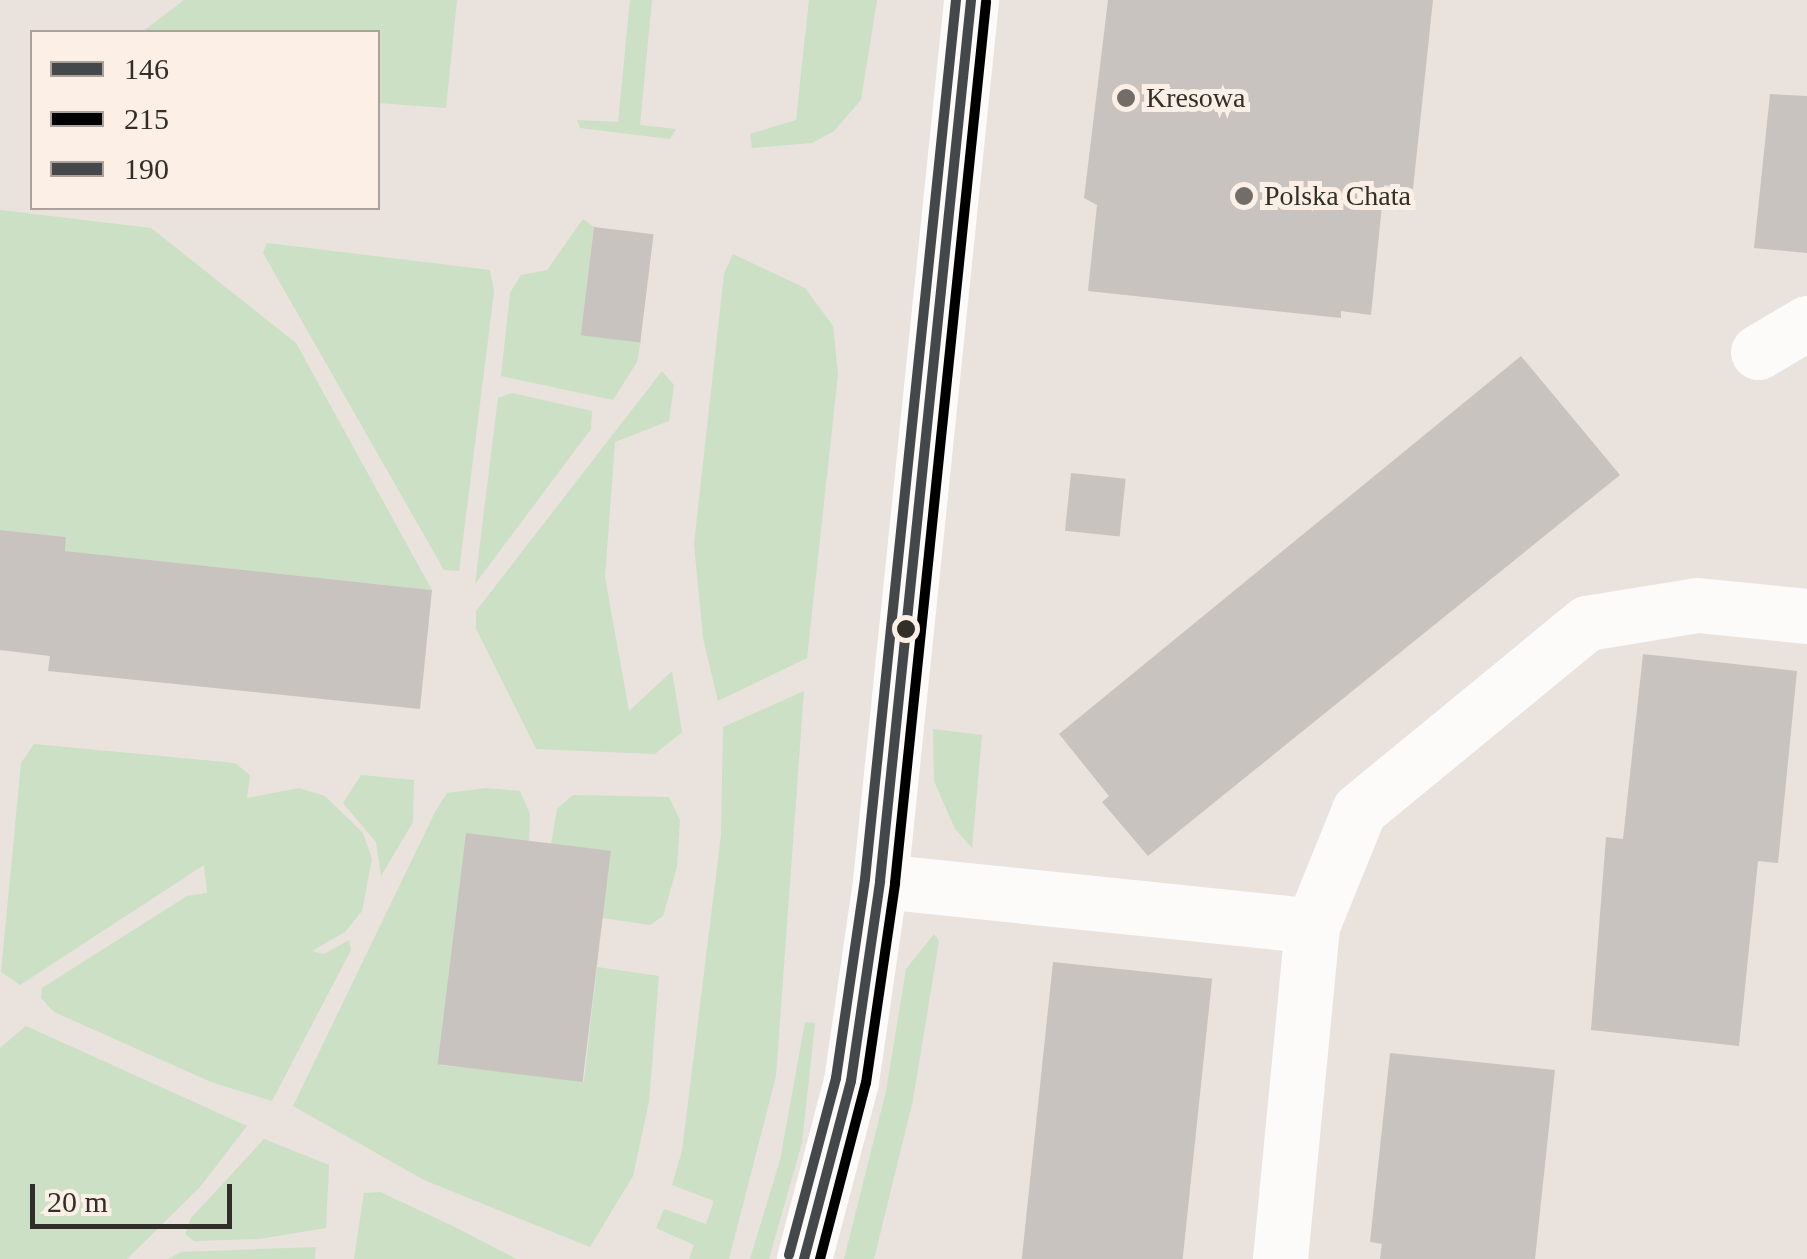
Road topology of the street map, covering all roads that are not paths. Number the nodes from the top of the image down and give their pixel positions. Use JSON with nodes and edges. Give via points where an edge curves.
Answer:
{"nodes":[{"id":1,"x":971,"y":0,"type":"edge"},
{"id":2,"x":1807,"y":323,"type":"edge"},
{"id":3,"x":1758,"y":352,"type":"dead end"},
{"id":4,"x":1807,"y":616,"type":"edge"},
{"id":5,"x":880,"y":881,"type":"junction"},
{"id":6,"x":1312,"y":926,"type":"junction"},
{"id":7,"x":804,"y":1259,"type":"edge"},
{"id":8,"x":1280,"y":1259,"type":"edge"}],
"edges":[{"from":1,"to":5,"type":"street"},
{"from":2,"to":3,"type":"street"},
{"from":4,"to":6,"type":"street","via":[[1698,605],[1587,623],[1359,810]]},
{"from":5,"to":6,"type":"street"},
{"from":5,"to":7,"type":"street","via":[[851,1082]]},
{"from":6,"to":8,"type":"street"}]}
